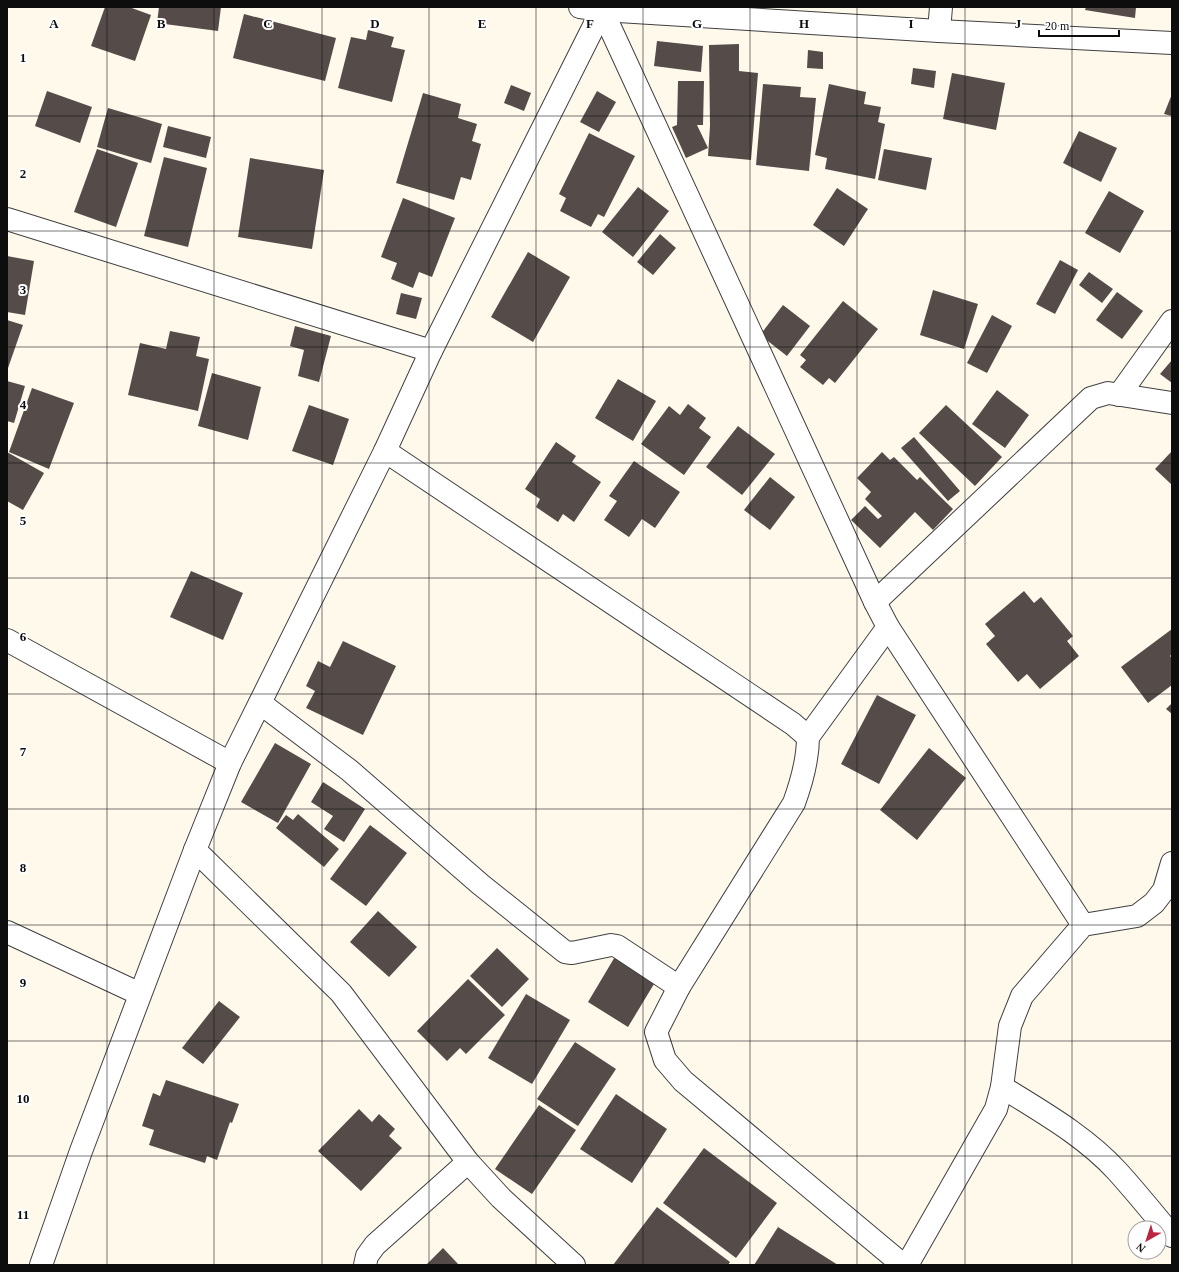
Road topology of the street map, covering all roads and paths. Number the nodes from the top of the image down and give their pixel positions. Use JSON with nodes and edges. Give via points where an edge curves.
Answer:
{"nodes":[{"id":1,"x":580,"y":7,"type":"edge"},
{"id":2,"x":941,"y":7,"type":"edge"},
{"id":3,"x":602,"y":10,"type":"junction"},
{"id":4,"x":939,"y":31,"type":"junction"},
{"id":5,"x":1172,"y":43,"type":"edge"},
{"id":6,"x":7,"y":219,"type":"edge"},
{"id":7,"x":1172,"y":321,"type":"edge"},
{"id":8,"x":431,"y":351,"type":"junction"},
{"id":9,"x":1119,"y":395,"type":"junction"},
{"id":10,"x":1172,"y":403,"type":"edge"},
{"id":11,"x":385,"y":451,"type":"junction"},
{"id":12,"x":875,"y":602,"type":"junction"},
{"id":13,"x":888,"y":627,"type":"junction"},
{"id":14,"x":7,"y":640,"type":"edge"},
{"id":15,"x":260,"y":703,"type":"junction"},
{"id":16,"x":808,"y":737,"type":"junction"},
{"id":17,"x":230,"y":763,"type":"junction"},
{"id":18,"x":195,"y":850,"type":"junction"},
{"id":19,"x":1172,"y":863,"type":"edge"},
{"id":20,"x":1083,"y":925,"type":"junction"},
{"id":21,"x":7,"y":932,"type":"edge"},
{"id":22,"x":679,"y":987,"type":"junction"},
{"id":23,"x":140,"y":994,"type":"junction"},
{"id":24,"x":1002,"y":1087,"type":"junction"},
{"id":25,"x":468,"y":1162,"type":"junction"},
{"id":26,"x":1172,"y":1236,"type":"edge"},
{"id":27,"x":41,"y":1265,"type":"edge"},
{"id":28,"x":365,"y":1265,"type":"edge"},
{"id":29,"x":574,"y":1265,"type":"edge"},
{"id":30,"x":903,"y":1265,"type":"edge"},
{"id":31,"x":907,"y":1265,"type":"edge"}],
"edges":[{"from":1,"to":3,"type":"street"},
{"from":2,"to":4,"type":"street"},
{"from":3,"to":4,"type":"street"},
{"from":3,"to":8,"type":"street"},
{"from":3,"to":12,"type":"street"},
{"from":4,"to":5,"type":"street"},
{"from":6,"to":8,"type":"street"},
{"from":7,"to":9,"type":"street"},
{"from":8,"to":11,"type":"street"},
{"from":9,"to":10,"type":"street"},
{"from":9,"to":12,"type":"street","via":[[1108,393],[1091,398]]},
{"from":11,"to":15,"type":"street"},
{"from":11,"to":16,"type":"street","via":[[793,724]]},
{"from":12,"to":13,"type":"street"},
{"from":13,"to":16,"type":"street"},
{"from":13,"to":20,"type":"street"},
{"from":14,"to":17,"type":"street"},
{"from":15,"to":17,"type":"street"},
{"from":15,"to":22,"type":"street","via":[[349,770],[480,884],[565,952],[617,946]]},
{"from":16,"to":22,"type":"street","via":[[808,754],[794,803]]},
{"from":17,"to":18,"type":"street"},
{"from":18,"to":23,"type":"street"},
{"from":18,"to":25,"type":"street","via":[[341,993]]},
{"from":19,"to":20,"type":"street","via":[[1164,890],[1154,904],[1136,916]]},
{"from":20,"to":24,"type":"street","via":[[1022,996],[1010,1026]]},
{"from":21,"to":23,"type":"street"},
{"from":22,"to":30,"type":"street","via":[[656,1032],[665,1060],[683,1081]]},
{"from":23,"to":27,"type":"street"},
{"from":24,"to":26,"type":"street","via":[[1060,1122],[1092,1148],[1117,1170]]},
{"from":24,"to":31,"type":"street","via":[[996,1109]]},
{"from":25,"to":28,"type":"street","via":[[374,1245]]},
{"from":25,"to":29,"type":"street","via":[[501,1198]]}]}
